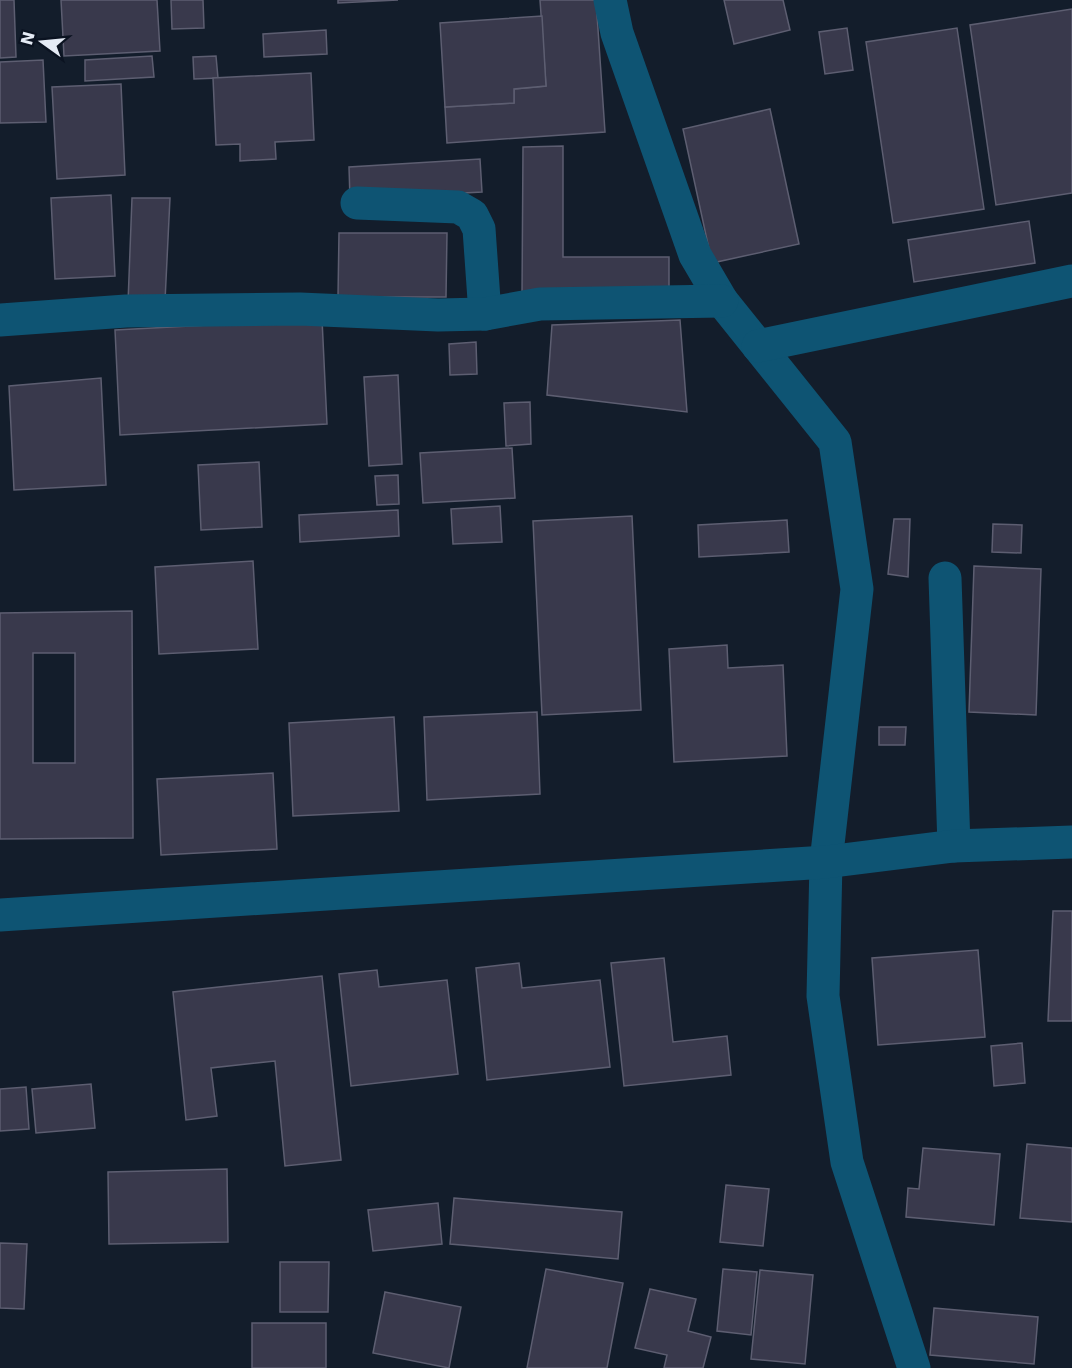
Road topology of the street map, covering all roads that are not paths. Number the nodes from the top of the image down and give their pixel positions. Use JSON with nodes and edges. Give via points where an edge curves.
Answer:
{"nodes":[{"id":1,"x":610,"y":0,"type":"edge"},
{"id":2,"x":357,"y":203,"type":"dead end"},
{"id":3,"x":1072,"y":281,"type":"edge"},
{"id":4,"x":722,"y":301,"type":"junction"},
{"id":5,"x":485,"y":314,"type":"junction"},
{"id":6,"x":0,"y":320,"type":"edge"},
{"id":7,"x":758,"y":346,"type":"junction"},
{"id":8,"x":945,"y":578,"type":"dead end"},
{"id":9,"x":1072,"y":842,"type":"edge"},
{"id":10,"x":954,"y":846,"type":"junction"},
{"id":11,"x":826,"y":862,"type":"junction"},
{"id":12,"x":0,"y":915,"type":"edge"},
{"id":13,"x":914,"y":1368,"type":"edge"}],
"edges":[{"from":1,"to":4,"type":"street","via":[[617,33],[695,255]]},
{"from":2,"to":5,"type":"street","via":[[458,207],[472,215],[479,229]]},
{"from":3,"to":7,"type":"street"},
{"from":4,"to":5,"type":"street","via":[[540,304]]},
{"from":4,"to":7,"type":"street"},
{"from":5,"to":6,"type":"street","via":[[161,310]]},
{"from":7,"to":11,"type":"street","via":[[835,442],[857,589]]},
{"from":8,"to":10,"type":"street"},
{"from":9,"to":10,"type":"street"},
{"from":10,"to":11,"type":"street"},
{"from":11,"to":12,"type":"street"},
{"from":11,"to":13,"type":"street","via":[[823,996],[847,1162]]}]}
